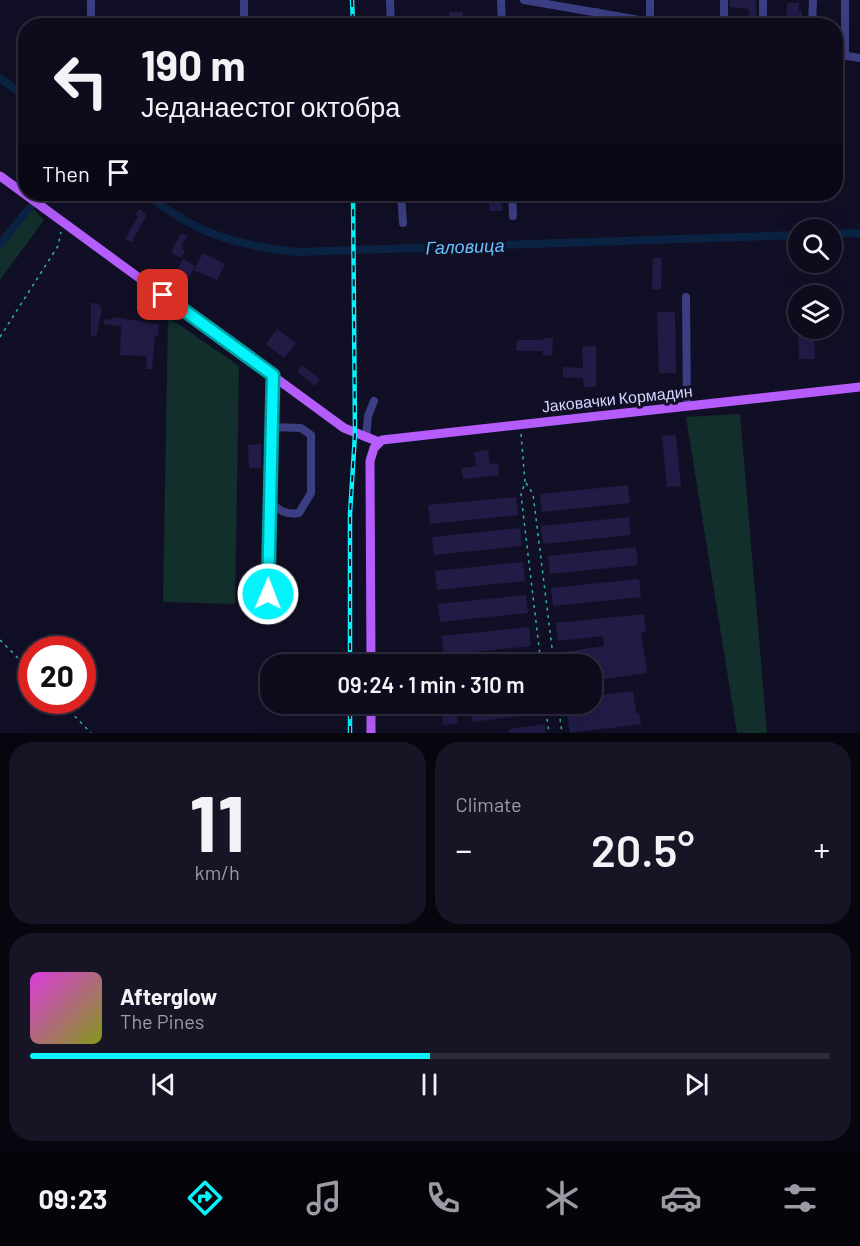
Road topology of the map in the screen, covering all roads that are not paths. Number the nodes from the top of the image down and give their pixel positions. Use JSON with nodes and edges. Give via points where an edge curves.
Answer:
{"nodes":[{"id":1,"x":91,"y":0,"type":"edge"},
{"id":2,"x":244,"y":0,"type":"edge"},
{"id":3,"x":390,"y":0,"type":"edge"},
{"id":4,"x":501,"y":0,"type":"edge"},
{"id":5,"x":524,"y":0,"type":"edge"},
{"id":6,"x":588,"y":0,"type":"edge"},
{"id":7,"x":650,"y":0,"type":"edge"},
{"id":8,"x":724,"y":0,"type":"edge"},
{"id":9,"x":763,"y":0,"type":"edge"},
{"id":10,"x":813,"y":0,"type":"edge"},
{"id":11,"x":845,"y":0,"type":"edge"},
{"id":12,"x":593,"y":11,"type":"junction"},
{"id":13,"x":91,"y":18,"type":"edge"},
{"id":14,"x":244,"y":18,"type":"edge"},
{"id":15,"x":391,"y":18,"type":"edge"},
{"id":16,"x":502,"y":18,"type":"edge"},
{"id":17,"x":595,"y":18,"type":"edge"},
{"id":18,"x":633,"y":18,"type":"edge"},
{"id":19,"x":650,"y":18,"type":"edge"},
{"id":20,"x":724,"y":18,"type":"edge"},
{"id":21,"x":763,"y":18,"type":"edge"},
{"id":22,"x":812,"y":18,"type":"edge"},
{"id":23,"x":845,"y":56,"type":"joint"},
{"id":24,"x":860,"y":58,"type":"edge"},
{"id":25,"x":0,"y":176,"type":"edge"},
{"id":26,"x":18,"y":189,"type":"edge"},
{"id":27,"x":34,"y":201,"type":"edge"},
{"id":28,"x":401,"y":201,"type":"edge"},
{"id":29,"x":512,"y":201,"type":"edge"},
{"id":30,"x":513,"y":216,"type":"dead end"},
{"id":31,"x":403,"y":223,"type":"dead end"},
{"id":32,"x":686,"y":297,"type":"dead end"},
{"id":33,"x":273,"y":375,"type":"junction"},
{"id":34,"x":860,"y":387,"type":"edge"},
{"id":35,"x":374,"y":401,"type":"dead end"},
{"id":36,"x":687,"y":405,"type":"junction"},
{"id":37,"x":272,"y":427,"type":"junction"},
{"id":38,"x":366,"y":438,"type":"junction"},
{"id":39,"x":379,"y":442,"type":"junction"},
{"id":40,"x":270,"y":500,"type":"junction"},
{"id":41,"x":268,"y":618,"type":"dead end"},
{"id":42,"x":371,"y":654,"type":"edge"},
{"id":43,"x":371,"y":714,"type":"edge"},
{"id":44,"x":371,"y":733,"type":"edge"}],
"edges":[{"from":1,"to":13,"type":"street"},
{"from":2,"to":14,"type":"street"},
{"from":3,"to":15,"type":"street"},
{"from":4,"to":16,"type":"street"},
{"from":5,"to":12,"type":"street"},
{"from":6,"to":12,"type":"street"},
{"from":7,"to":19,"type":"street"},
{"from":8,"to":20,"type":"street"},
{"from":9,"to":21,"type":"street"},
{"from":10,"to":22,"type":"street"},
{"from":11,"to":23,"type":"street"},
{"from":12,"to":17,"type":"street"},
{"from":12,"to":18,"type":"street"},
{"from":23,"to":24,"type":"street"},
{"from":25,"to":26,"type":"main road"},
{"from":27,"to":33,"type":"main road"},
{"from":28,"to":31,"type":"street"},
{"from":29,"to":30,"type":"street"},
{"from":32,"to":36,"type":"street"},
{"from":33,"to":37,"type":"street"},
{"from":33,"to":38,"type":"main road","via":[[344,428]]},
{"from":34,"to":36,"type":"main road","name":"Јаковачки Кормадин"},
{"from":35,"to":38,"type":"street"},
{"from":36,"to":39,"type":"main road","name":"Јаковачки Кормадин"},
{"from":37,"to":40,"type":"street"},
{"from":37,"to":40,"type":"street","via":[[301,428],[311,435],[311,493],[299,513],[289,514]]},
{"from":38,"to":39,"type":"main road"},
{"from":39,"to":42,"type":"main road","via":[[370,461]]},
{"from":40,"to":41,"type":"street"},
{"from":43,"to":44,"type":"main road"}]}
